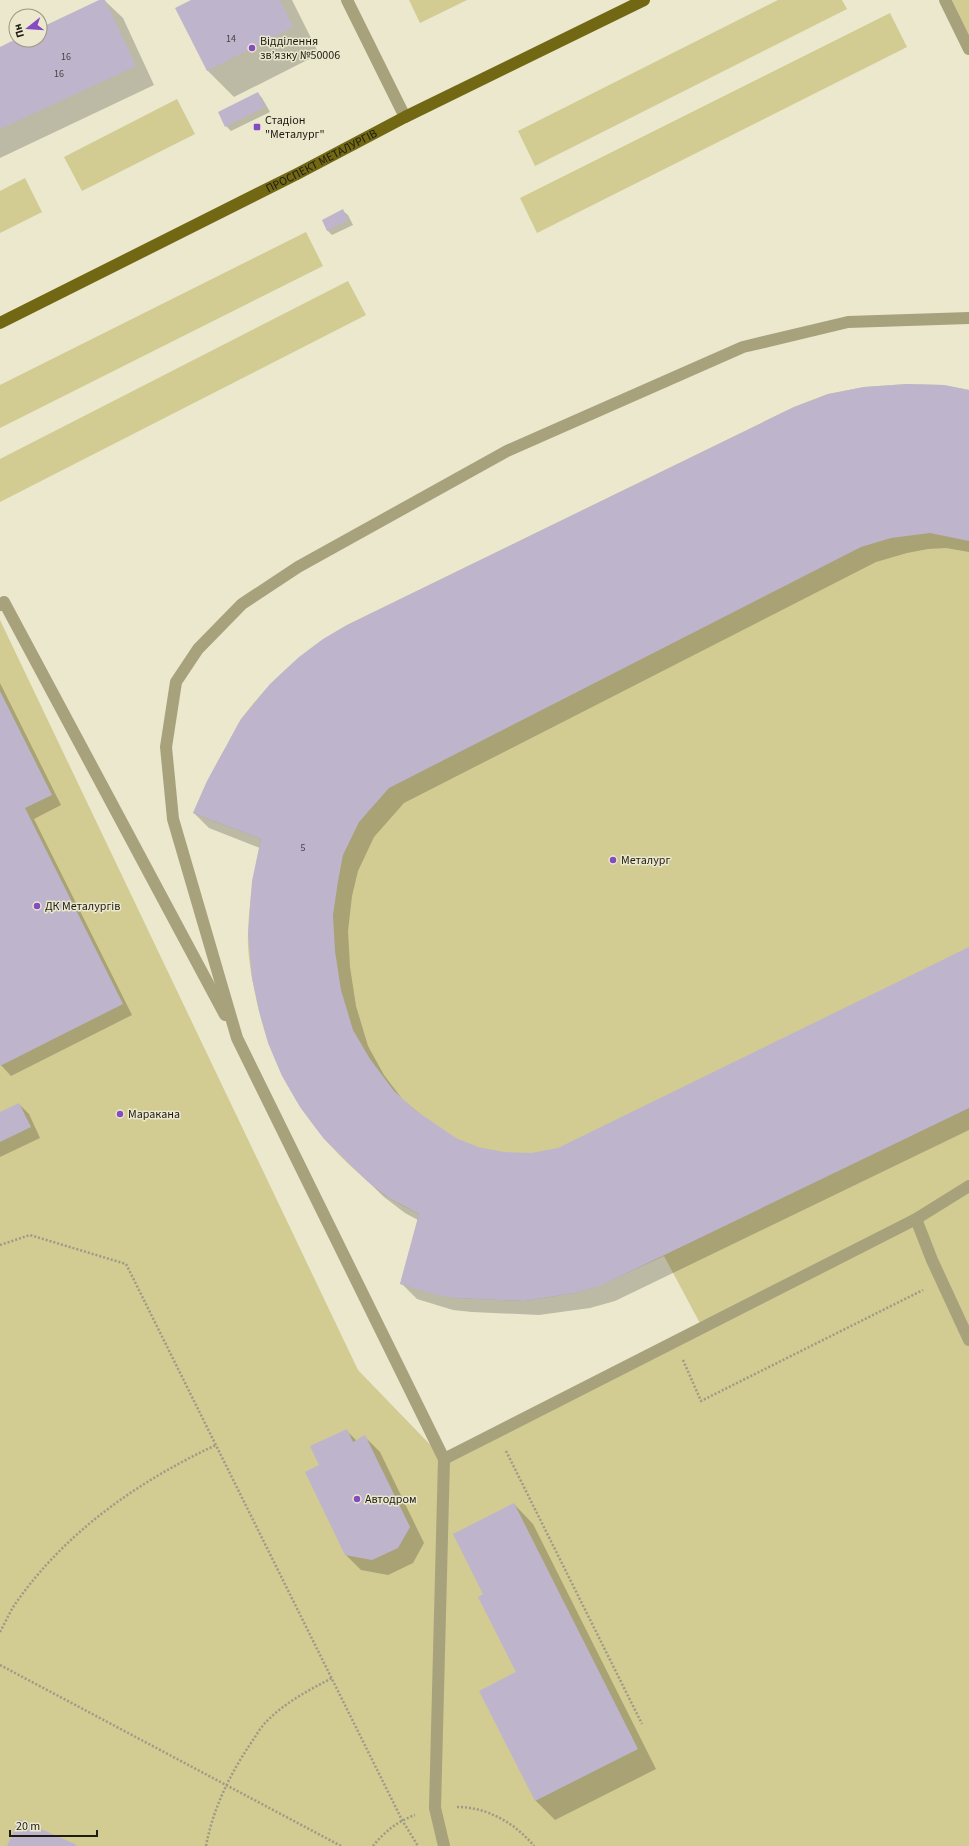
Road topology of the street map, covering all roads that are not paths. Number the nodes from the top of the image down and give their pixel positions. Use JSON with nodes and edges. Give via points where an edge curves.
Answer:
{"nodes":[{"id":1,"x":347,"y":0,"type":"edge"},
{"id":2,"x":644,"y":0,"type":"edge"},
{"id":3,"x":946,"y":0,"type":"edge"},
{"id":4,"x":969,"y":49,"type":"edge"},
{"id":5,"x":405,"y":116,"type":"junction"},
{"id":6,"x":969,"y":318,"type":"edge"},
{"id":7,"x":0,"y":323,"type":"edge"},
{"id":8,"x":0,"y":605,"type":"edge"},
{"id":9,"x":237,"y":1038,"type":"junction"},
{"id":10,"x":969,"y":1186,"type":"edge"},
{"id":11,"x":916,"y":1219,"type":"junction"},
{"id":12,"x":969,"y":1340,"type":"edge"},
{"id":13,"x":444,"y":1459,"type":"junction"},
{"id":14,"x":444,"y":1846,"type":"edge"}],
"edges":[{"from":1,"to":5,"type":"lane"},
{"from":2,"to":5,"type":"main road","name":"ПРОСПЕКТ МЕТАЛУРГІВ"},
{"from":3,"to":4,"type":"lane"},
{"from":5,"to":7,"type":"main road","name":"ПРОСПЕКТ МЕТАЛУРГІВ","via":[[297,174]]},
{"from":6,"to":9,"type":"lane","via":[[848,322],[743,347],[507,451],[298,567],[242,604],[198,649],[176,682],[166,747],[173,819]]},
{"from":8,"to":9,"type":"lane","via":[[4,602]]},
{"from":9,"to":13,"type":"lane"},
{"from":10,"to":11,"type":"lane"},
{"from":11,"to":12,"type":"lane"},
{"from":11,"to":13,"type":"lane"},
{"from":13,"to":14,"type":"lane","via":[[435,1808]]}]}
